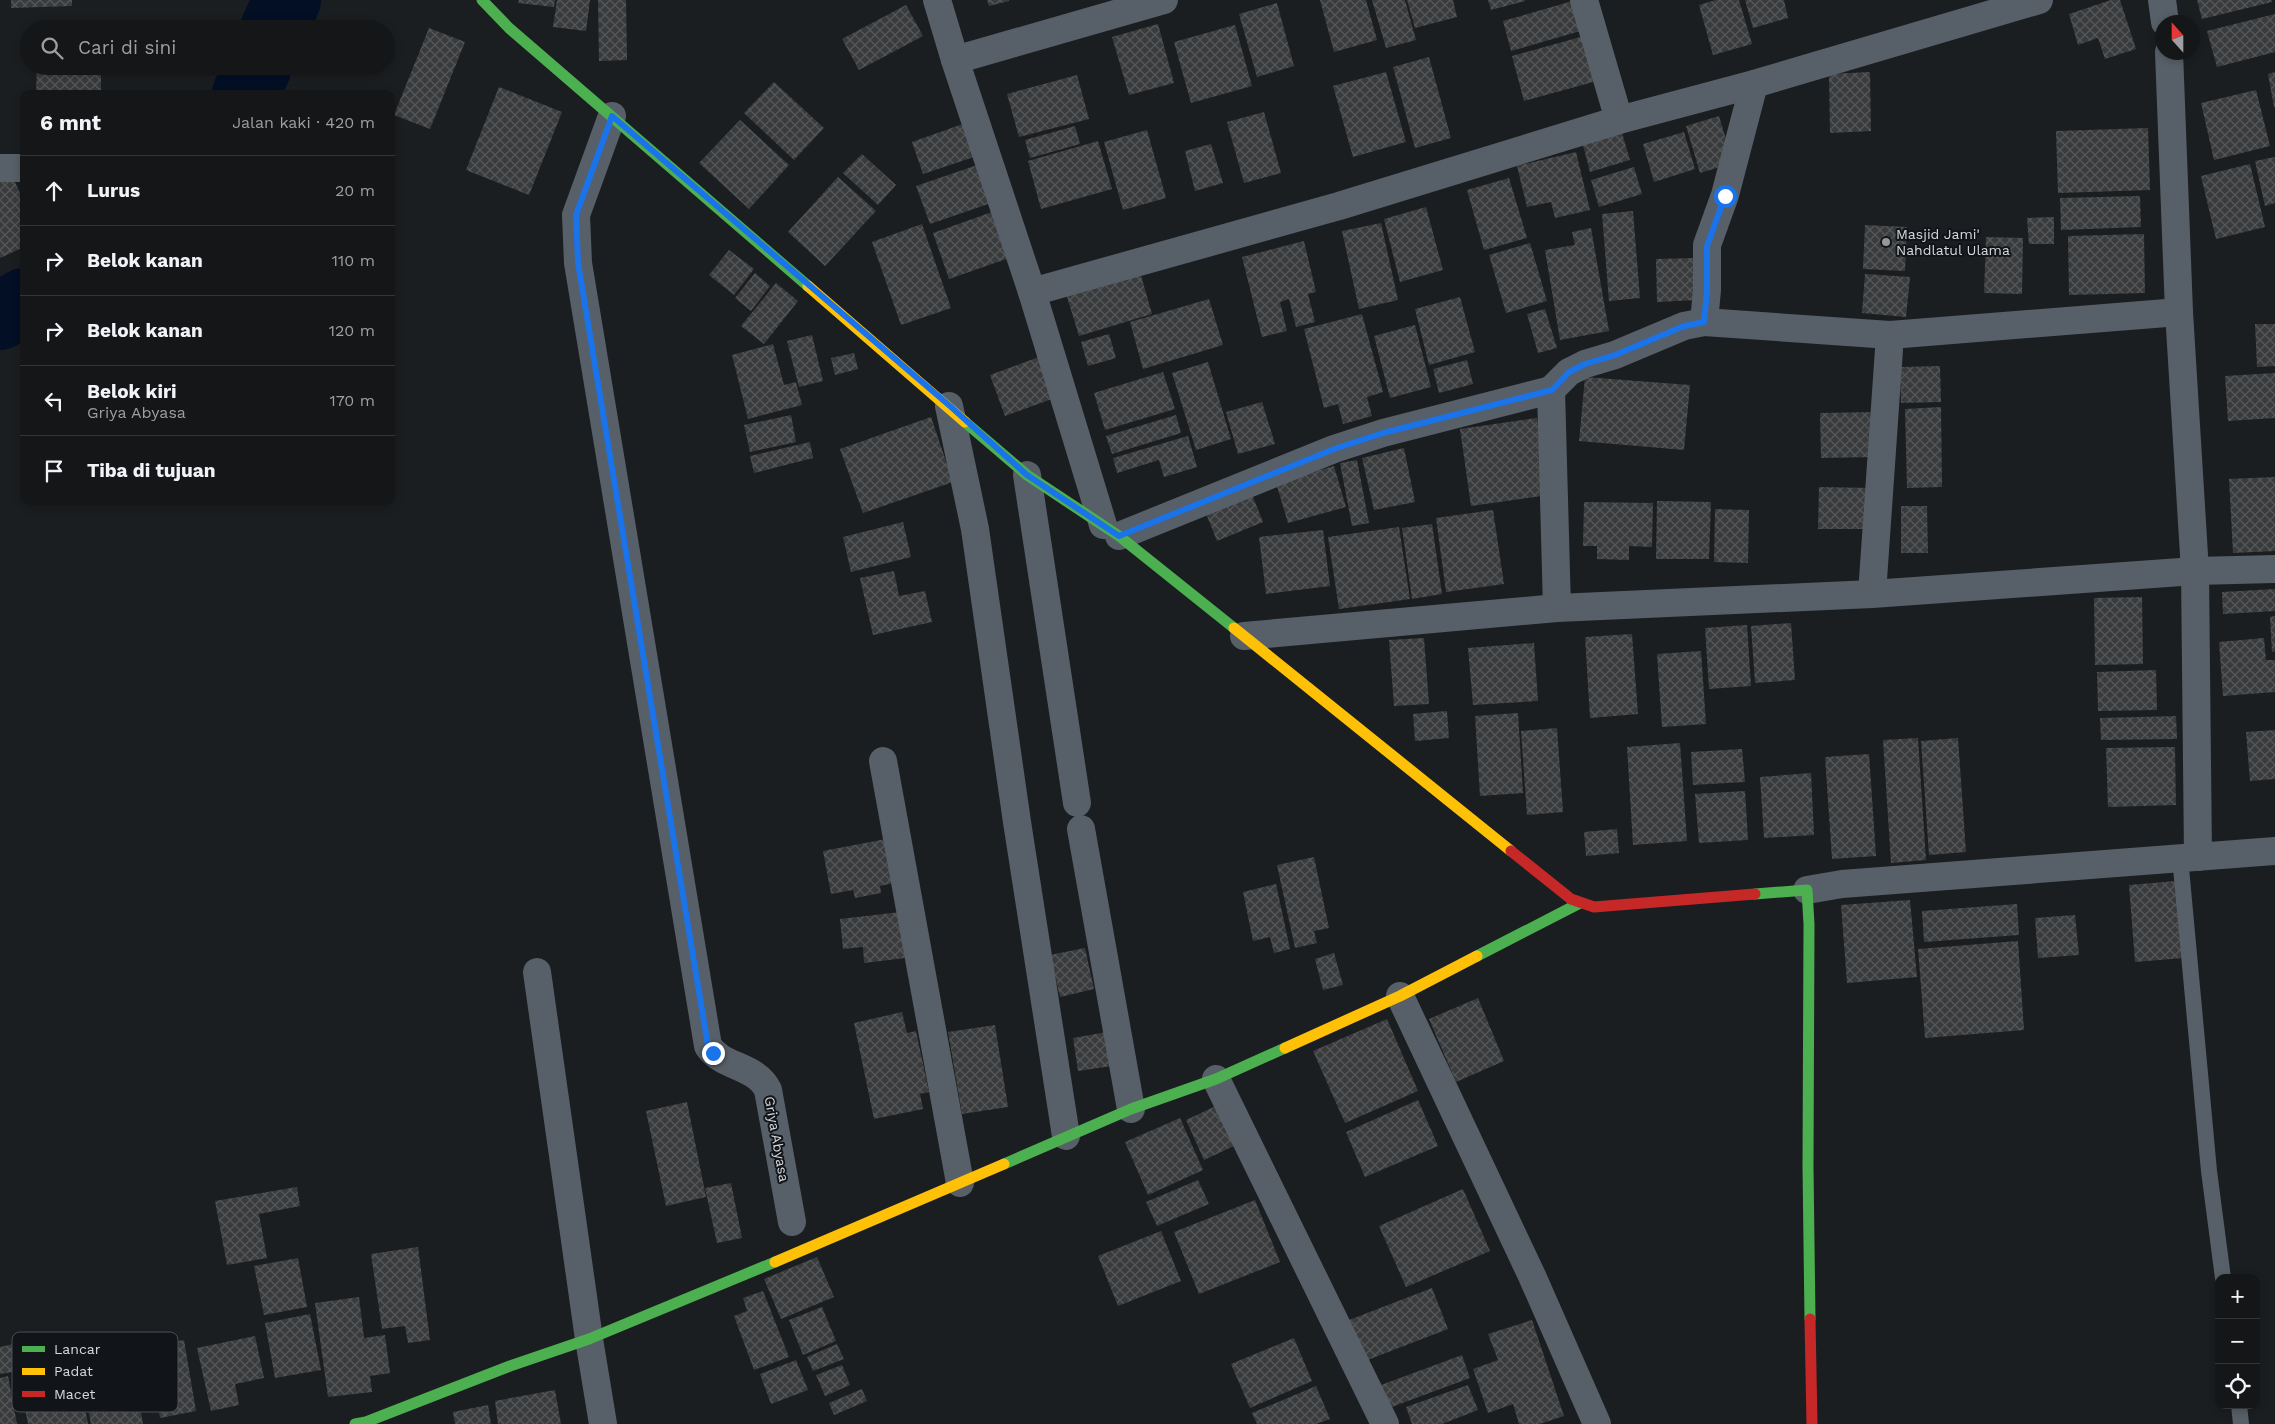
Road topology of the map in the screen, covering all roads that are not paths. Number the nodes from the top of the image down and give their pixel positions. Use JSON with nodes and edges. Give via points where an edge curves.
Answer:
{"nodes":[{"id":1,"x":482,"y":0,"type":"edge"},
{"id":2,"x":937,"y":0,"type":"edge"},
{"id":3,"x":1164,"y":0,"type":"edge"},
{"id":4,"x":1584,"y":0,"type":"edge"},
{"id":5,"x":2039,"y":0,"type":"edge"},
{"id":6,"x":2162,"y":0,"type":"edge"},
{"id":7,"x":2164,"y":15,"type":"edge"},
{"id":8,"x":955,"y":60,"type":"junction"},
{"id":9,"x":2169,"y":60,"type":"edge"},
{"id":10,"x":1754,"y":84,"type":"junction"},
{"id":11,"x":612,"y":116,"type":"junction"},
{"id":12,"x":1619,"y":120,"type":"junction"},
{"id":13,"x":0,"y":168,"type":"edge"},
{"id":14,"x":20,"y":168,"type":"edge"},
{"id":15,"x":1032,"y":292,"type":"junction"},
{"id":16,"x":2179,"y":312,"type":"junction"},
{"id":17,"x":1704,"y":322,"type":"junction"},
{"id":18,"x":1890,"y":335,"type":"junction"},
{"id":19,"x":1552,"y":390,"type":"junction"},
{"id":20,"x":950,"y":406,"type":"junction"},
{"id":21,"x":1027,"y":475,"type":"junction"},
{"id":22,"x":1111,"y":530,"type":"junction"},
{"id":23,"x":2275,"y":569,"type":"edge"},
{"id":24,"x":2195,"y":571,"type":"junction"},
{"id":25,"x":1872,"y":594,"type":"junction"},
{"id":26,"x":1557,"y":608,"type":"junction"},
{"id":27,"x":1244,"y":636,"type":"junction"},
{"id":28,"x":882,"y":761,"type":"dead end"},
{"id":29,"x":2275,"y":852,"type":"edge"},
{"id":30,"x":2189,"y":857,"type":"junction"},
{"id":31,"x":1807,"y":890,"type":"junction"},
{"id":32,"x":1580,"y":903,"type":"junction"},
{"id":33,"x":537,"y":972,"type":"dead end"},
{"id":34,"x":1400,"y":996,"type":"junction"},
{"id":35,"x":1216,"y":1079,"type":"junction"},
{"id":36,"x":1131,"y":1109,"type":"junction"},
{"id":37,"x":1066,"y":1136,"type":"junction"},
{"id":38,"x":960,"y":1183,"type":"junction"},
{"id":39,"x":792,"y":1222,"type":"dead end"},
{"id":40,"x":2222,"y":1274,"type":"edge"},
{"id":41,"x":589,"y":1339,"type":"junction"},
{"id":42,"x":2239,"y":1409,"type":"edge"},
{"id":43,"x":355,"y":1424,"type":"edge"},
{"id":44,"x":603,"y":1424,"type":"edge"},
{"id":45,"x":1385,"y":1424,"type":"edge"},
{"id":46,"x":1598,"y":1424,"type":"edge"},
{"id":47,"x":1812,"y":1424,"type":"edge"},
{"id":48,"x":2241,"y":1424,"type":"edge"}],
"edges":[{"from":1,"to":11,"type":"street"},
{"from":2,"to":8,"type":"street"},
{"from":3,"to":8,"type":"street"},
{"from":4,"to":12,"type":"street"},
{"from":5,"to":10,"type":"street"},
{"from":6,"to":7,"type":"street"},
{"from":8,"to":15,"type":"street"},
{"from":9,"to":16,"type":"street"},
{"from":10,"to":12,"type":"street"},
{"from":10,"to":17,"type":"street","via":[[1725,196],[1707,246]]},
{"from":11,"to":20,"type":"street"},
{"from":11,"to":39,"type":"street","name":"Griya Abyasa","via":[[576,215],[578,263],[708,1046],[729,1063],[759,1077],[768,1090]]},
{"from":12,"to":15,"type":"street","via":[[1339,206]]},
{"from":13,"to":14,"type":"street"},
{"from":15,"to":22,"type":"street"},
{"from":16,"to":18,"type":"street"},
{"from":16,"to":24,"type":"street"},
{"from":17,"to":18,"type":"street"},
{"from":17,"to":19,"type":"street","via":[[1684,326],[1585,364],[1569,372]]},
{"from":18,"to":25,"type":"street"},
{"from":19,"to":22,"type":"street","via":[[1342,446]]},
{"from":19,"to":26,"type":"street"},
{"from":20,"to":21,"type":"street"},
{"from":20,"to":37,"type":"street","via":[[975,528]]},
{"from":21,"to":22,"type":"street"},
{"from":21,"to":36,"type":"street","via":[[1079,816]]},
{"from":22,"to":27,"type":"street"},
{"from":23,"to":24,"type":"street"},
{"from":24,"to":25,"type":"street"},
{"from":24,"to":30,"type":"street"},
{"from":25,"to":26,"type":"street"},
{"from":26,"to":27,"type":"street"},
{"from":27,"to":32,"type":"street","via":[[1563,894]]},
{"from":28,"to":38,"type":"street"},
{"from":29,"to":30,"type":"street"},
{"from":30,"to":31,"type":"street","via":[[1842,884]]},
{"from":30,"to":40,"type":"lane","via":[[2209,1171]]},
{"from":31,"to":32,"type":"street","via":[[1594,907]]},
{"from":31,"to":47,"type":"street"},
{"from":32,"to":34,"type":"street"},
{"from":33,"to":41,"type":"street"},
{"from":34,"to":35,"type":"street"},
{"from":34,"to":46,"type":"street"},
{"from":35,"to":36,"type":"street"},
{"from":35,"to":45,"type":"street"},
{"from":36,"to":37,"type":"street"},
{"from":37,"to":38,"type":"street"},
{"from":38,"to":41,"type":"street"},
{"from":41,"to":43,"type":"street"},
{"from":41,"to":44,"type":"street"},
{"from":42,"to":48,"type":"lane"}]}
